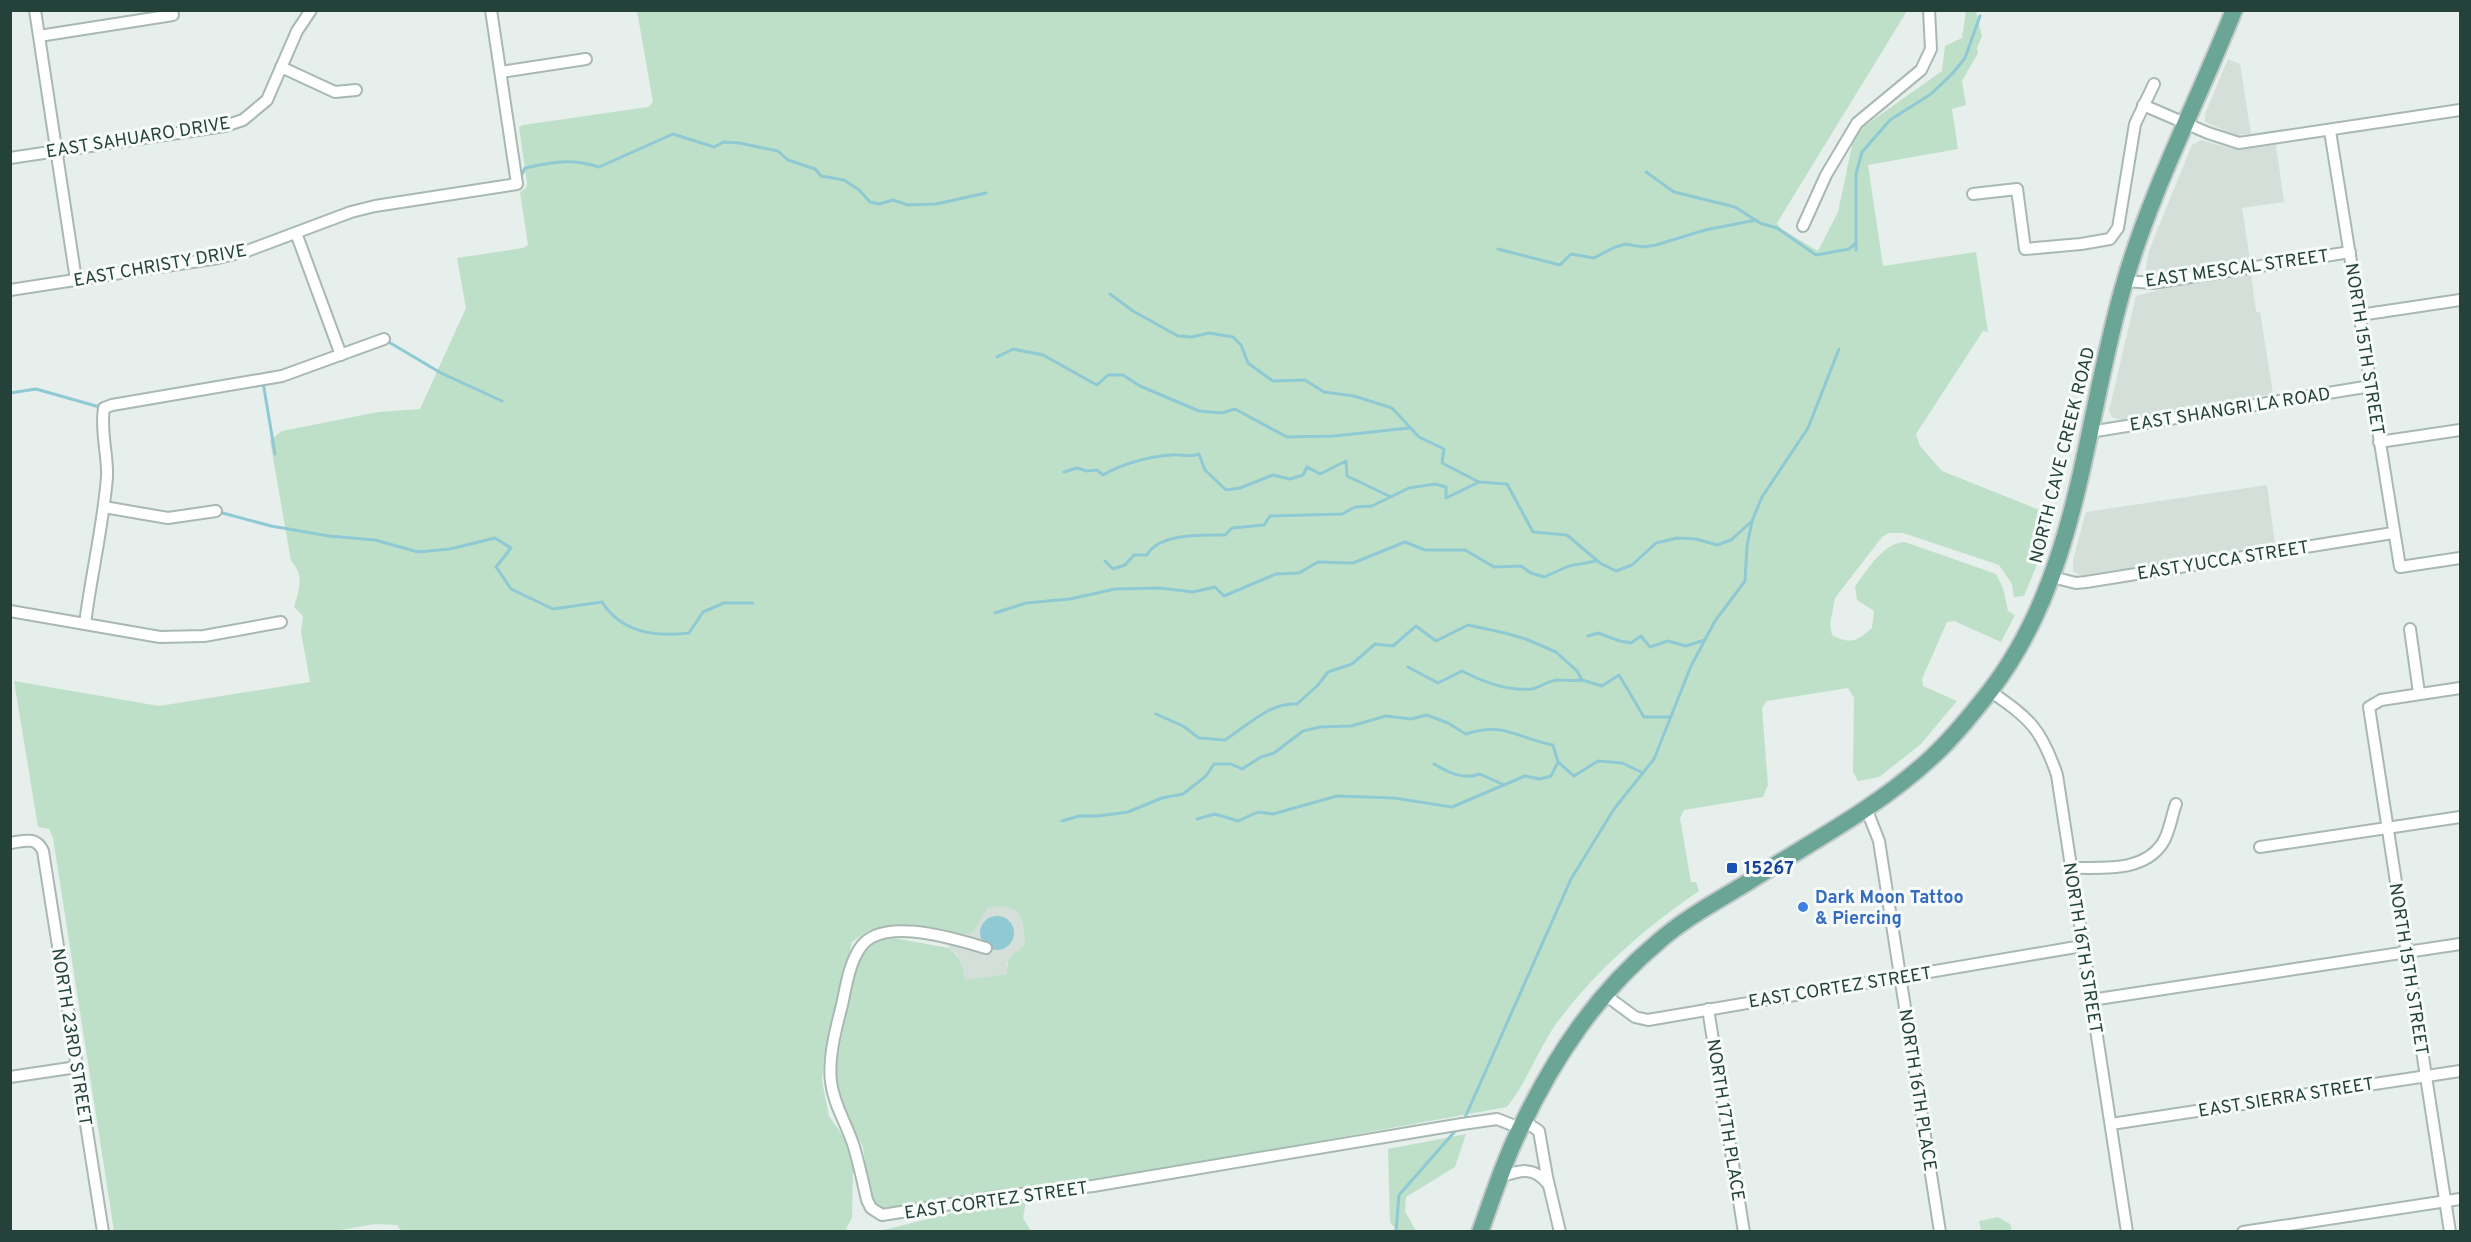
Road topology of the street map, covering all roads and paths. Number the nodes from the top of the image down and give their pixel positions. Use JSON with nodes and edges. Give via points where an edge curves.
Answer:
{"nodes":[{"id":1,"x":35,"y":10,"type":"edge"},
{"id":2,"x":311,"y":10,"type":"edge"},
{"id":3,"x":491,"y":10,"type":"edge"},
{"id":4,"x":1929,"y":10,"type":"edge"},
{"id":5,"x":2234,"y":10,"type":"edge"},
{"id":6,"x":173,"y":15,"type":"dead end"},
{"id":7,"x":39,"y":36,"type":"junction"},
{"id":8,"x":586,"y":59,"type":"dead end"},
{"id":9,"x":281,"y":67,"type":"junction"},
{"id":10,"x":501,"y":72,"type":"junction"},
{"id":11,"x":2154,"y":84,"type":"dead end"},
{"id":12,"x":357,"y":90,"type":"dead end"},
{"id":13,"x":2143,"y":105,"type":"junction"},
{"id":14,"x":2460,"y":110,"type":"edge"},
{"id":15,"x":2187,"y":124,"type":"junction"},
{"id":16,"x":2330,"y":131,"type":"junction"},
{"id":17,"x":55,"y":151,"type":"junction"},
{"id":18,"x":10,"y":158,"type":"edge"},
{"id":19,"x":1973,"y":194,"type":"dead end"},
{"id":20,"x":1803,"y":226,"type":"dead end"},
{"id":21,"x":296,"y":233,"type":"junction"},
{"id":22,"x":2350,"y":252,"type":"junction"},
{"id":23,"x":76,"y":280,"type":"junction"},
{"id":24,"x":2125,"y":281,"type":"junction"},
{"id":25,"x":10,"y":290,"type":"edge"},
{"id":26,"x":2460,"y":300,"type":"edge"},
{"id":27,"x":2360,"y":315,"type":"junction"},
{"id":28,"x":384,"y":339,"type":"dead end"},
{"id":29,"x":341,"y":355,"type":"junction"},
{"id":30,"x":2371,"y":386,"type":"junction"},
{"id":31,"x":2460,"y":430,"type":"edge"},
{"id":32,"x":2090,"y":432,"type":"junction"},
{"id":33,"x":2379,"y":442,"type":"junction"},
{"id":34,"x":104,"y":507,"type":"junction"},
{"id":35,"x":216,"y":511,"type":"dead end"},
{"id":36,"x":2393,"y":533,"type":"junction"},
{"id":37,"x":2460,"y":558,"type":"edge"},
{"id":38,"x":2052,"y":577,"type":"junction"},
{"id":39,"x":10,"y":611,"type":"edge"},
{"id":40,"x":280,"y":622,"type":"dead end"},
{"id":41,"x":84,"y":624,"type":"junction"},
{"id":42,"x":2410,"y":630,"type":"dead end"},
{"id":43,"x":2460,"y":688,"type":"edge"},
{"id":44,"x":1990,"y":691,"type":"junction"},
{"id":45,"x":2420,"y":693,"type":"junction"},
{"id":46,"x":2176,"y":804,"type":"dead end"},
{"id":47,"x":1866,"y":808,"type":"junction"},
{"id":48,"x":2460,"y":817,"type":"edge"},
{"id":49,"x":2386,"y":828,"type":"junction"},
{"id":50,"x":10,"y":843,"type":"edge"},
{"id":51,"x":2260,"y":847,"type":"dead end"},
{"id":52,"x":2071,"y":868,"type":"junction"},
{"id":53,"x":2460,"y":944,"type":"edge"},
{"id":54,"x":2082,"y":946,"type":"junction"},
{"id":55,"x":986,"y":948,"type":"dead end"},
{"id":56,"x":2406,"y":952,"type":"junction"},
{"id":57,"x":1901,"y":976,"type":"junction"},
{"id":58,"x":1604,"y":994,"type":"junction"},
{"id":59,"x":2091,"y":1000,"type":"junction"},
{"id":60,"x":1708,"y":1009,"type":"junction"},
{"id":61,"x":77,"y":1067,"type":"junction"},
{"id":62,"x":2460,"y":1071,"type":"edge"},
{"id":63,"x":2426,"y":1076,"type":"junction"},
{"id":64,"x":10,"y":1077,"type":"edge"},
{"id":65,"x":2111,"y":1124,"type":"junction"},
{"id":66,"x":1522,"y":1125,"type":"junction"},
{"id":67,"x":1500,"y":1177,"type":"junction"},
{"id":68,"x":1548,"y":1185,"type":"junction"},
{"id":69,"x":2460,"y":1199,"type":"edge"},
{"id":70,"x":2445,"y":1201,"type":"junction"},
{"id":71,"x":103,"y":1232,"type":"edge"},
{"id":72,"x":1480,"y":1232,"type":"edge"},
{"id":73,"x":1560,"y":1232,"type":"edge"},
{"id":74,"x":1744,"y":1232,"type":"edge"},
{"id":75,"x":1940,"y":1232,"type":"edge"},
{"id":76,"x":2127,"y":1232,"type":"edge"},
{"id":77,"x":2243,"y":1232,"type":"edge"},
{"id":78,"x":2450,"y":1232,"type":"edge"}],
"edges":[{"from":1,"to":7,"type":"street"},
{"from":2,"to":9,"type":"street","name":"EAST SAHUARO DRIVE"},
{"from":3,"to":10,"type":"street"},
{"from":4,"to":20,"type":"street","via":[[1931,50],[1921,70],[1857,123],[1826,175]]},
{"from":5,"to":15,"type":"main road","name":"NORTH CAVE CREEK ROAD"},
{"from":6,"to":7,"type":"street"},
{"from":7,"to":17,"type":"street"},
{"from":8,"to":10,"type":"street"},
{"from":9,"to":12,"type":"street","via":[[335,92]]},
{"from":9,"to":17,"type":"street","name":"EAST SAHUARO DRIVE","via":[[267,100],[243,120]]},
{"from":10,"to":21,"type":"street","name":"EAST CHRISTY DRIVE","via":[[517,184],[375,206]]},
{"from":11,"to":13,"type":"street"},
{"from":13,"to":15,"type":"street"},
{"from":13,"to":19,"type":"street","via":[[2135,124],[2115,235],[2103,242],[2025,249],[2017,189]]},
{"from":14,"to":16,"type":"street"},
{"from":15,"to":16,"type":"street","via":[[2239,143]]},
{"from":15,"to":24,"type":"main road","name":"NORTH CAVE CREEK ROAD","via":[[2150,209]]},
{"from":16,"to":22,"type":"street","name":"NORTH 15TH STREET"},
{"from":17,"to":18,"type":"street","name":"EAST SAHUARO DRIVE"},
{"from":17,"to":23,"type":"street"},
{"from":21,"to":23,"type":"street","name":"EAST CHRISTY DRIVE","via":[[218,258]]},
{"from":21,"to":29,"type":"street"},
{"from":22,"to":24,"type":"street","name":"EAST MESCAL STREET","via":[[2153,283]]},
{"from":22,"to":27,"type":"street","name":"NORTH 15TH STREET"},
{"from":23,"to":25,"type":"street","name":"EAST CHRISTY DRIVE"},
{"from":24,"to":32,"type":"main road","name":"NORTH CAVE CREEK ROAD"},
{"from":26,"to":27,"type":"street"},
{"from":27,"to":30,"type":"street","name":"NORTH 15TH STREET"},
{"from":28,"to":29,"type":"street"},
{"from":29,"to":34,"type":"street","via":[[263,381],[105,408],[102,419],[108,462]]},
{"from":30,"to":32,"type":"street","name":"EAST SHANGRI LA ROAD"},
{"from":30,"to":33,"type":"street","name":"NORTH 15TH STREET"},
{"from":31,"to":33,"type":"street"},
{"from":32,"to":38,"type":"main road","name":"NORTH CAVE CREEK ROAD"},
{"from":33,"to":36,"type":"street","name":"NORTH 15TH STREET"},
{"from":34,"to":35,"type":"street","via":[[168,518]]},
{"from":34,"to":41,"type":"street"},
{"from":36,"to":37,"type":"street","name":"NORTH 15TH STREET","via":[[2400,567]]},
{"from":36,"to":38,"type":"street","name":"EAST YUCCA STREET","via":[[2086,582]]},
{"from":38,"to":44,"type":"main road","name":"NORTH CAVE CREEK ROAD","via":[[2018,648]]},
{"from":39,"to":41,"type":"street"},
{"from":40,"to":41,"type":"street","via":[[204,636],[160,637]]},
{"from":42,"to":45,"type":"street"},
{"from":43,"to":45,"type":"street"},
{"from":44,"to":47,"type":"main road","name":"NORTH CAVE CREEK ROAD","via":[[1931,758]]},
{"from":44,"to":52,"type":"street","name":"NORTH 16TH STREET","via":[[2026,718],[2048,747],[2057,775]]},
{"from":45,"to":49,"type":"street","name":"NORTH 15TH STREET","via":[[2381,700],[2369,707]]},
{"from":46,"to":52,"type":"street","via":[[2161,846],[2138,863],[2125,867]]},
{"from":47,"to":57,"type":"street","name":"NORTH 16TH PLACE","via":[[1879,841]]},
{"from":47,"to":58,"type":"main road","name":"NORTH CAVE CREEK ROAD","via":[[1687,920]]},
{"from":48,"to":49,"type":"street"},
{"from":49,"to":51,"type":"street"},
{"from":49,"to":56,"type":"street","name":"NORTH 15TH STREET"},
{"from":50,"to":61,"type":"street","name":"NORTH 23RD STREET","via":[[33,840],[40,843],[43,851]]},
{"from":52,"to":54,"type":"street","name":"NORTH 16TH STREET"},
{"from":53,"to":56,"type":"street"},
{"from":54,"to":57,"type":"street","name":"EAST CORTEZ STREET"},
{"from":54,"to":59,"type":"street","name":"NORTH 16TH STREET"},
{"from":55,"to":66,"type":"street","name":"EAST CORTEZ STREET","via":[[894,930],[875,936],[860,948],[851,970],[837,1028],[831,1080],[840,1116],[854,1145],[867,1200],[882,1215],[1093,1186],[1497,1119]]},
{"from":56,"to":59,"type":"street"},
{"from":56,"to":63,"type":"street","name":"NORTH 15TH STREET"},
{"from":57,"to":60,"type":"street","name":"EAST CORTEZ STREET"},
{"from":57,"to":75,"type":"street","name":"NORTH 16TH PLACE"},
{"from":58,"to":60,"type":"street","name":"EAST CORTEZ STREET","via":[[1618,1007],[1642,1019]]},
{"from":58,"to":66,"type":"main road","name":"NORTH CAVE CREEK ROAD","via":[[1569,1039]]},
{"from":59,"to":65,"type":"street","name":"NORTH 16TH STREET"},
{"from":60,"to":74,"type":"street","name":"NORTH 17TH PLACE"},
{"from":61,"to":64,"type":"street"},
{"from":61,"to":71,"type":"street","name":"NORTH 23RD STREET"},
{"from":62,"to":63,"type":"street","name":"EAST SIERRA STREET"},
{"from":63,"to":65,"type":"street","name":"EAST SIERRA STREET"},
{"from":63,"to":70,"type":"street","name":"NORTH 15TH STREET"},
{"from":65,"to":76,"type":"street","name":"NORTH 16TH STREET"},
{"from":66,"to":67,"type":"main road","name":"NORTH CAVE CREEK ROAD"},
{"from":66,"to":68,"type":"street","via":[[1539,1131]]},
{"from":67,"to":68,"type":"street","via":[[1532,1170]]},
{"from":67,"to":72,"type":"main road","name":"NORTH CAVE CREEK ROAD"},
{"from":68,"to":73,"type":"street"},
{"from":69,"to":70,"type":"street"},
{"from":70,"to":77,"type":"street"},
{"from":70,"to":78,"type":"street","name":"NORTH 15TH STREET"}]}
